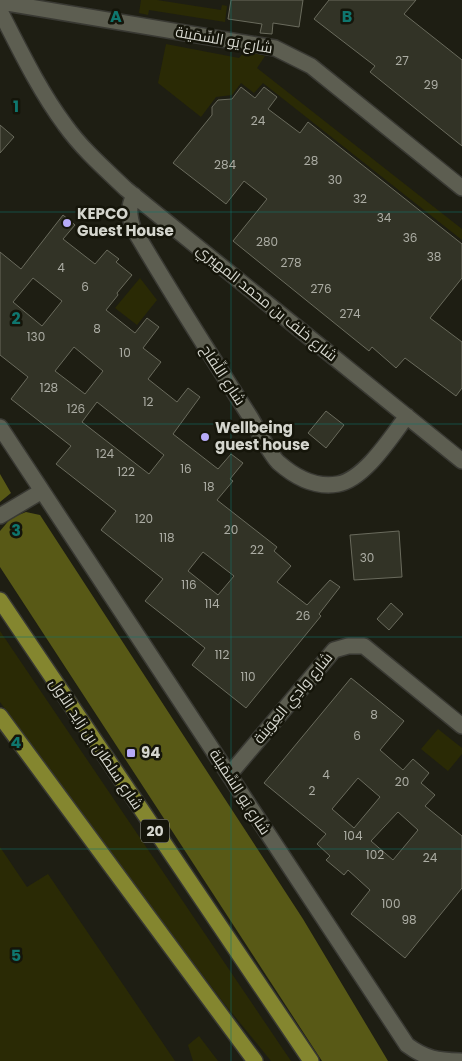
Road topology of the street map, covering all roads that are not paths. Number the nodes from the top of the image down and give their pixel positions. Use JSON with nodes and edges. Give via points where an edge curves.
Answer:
{"nodes":[{"id":1,"x":0,"y":2,"type":"edge"},
{"id":2,"x":0,"y":11,"type":"edge"},
{"id":3,"x":462,"y":188,"type":"edge"},
{"id":4,"x":134,"y":195,"type":"junction"},
{"id":5,"x":407,"y":416,"type":"junction"},
{"id":6,"x":0,"y":428,"type":"edge"},
{"id":7,"x":462,"y":461,"type":"edge"},
{"id":8,"x":42,"y":491,"type":"junction"},
{"id":9,"x":0,"y":516,"type":"edge"},
{"id":10,"x":0,"y":600,"type":"edge"},
{"id":11,"x":0,"y":716,"type":"edge"},
{"id":12,"x":462,"y":726,"type":"edge"},
{"id":13,"x":229,"y":775,"type":"junction"},
{"id":14,"x":255,"y":1061,"type":"edge"},
{"id":15,"x":311,"y":1061,"type":"edge"},
{"id":16,"x":461,"y":1061,"type":"edge"}],
"edges":[{"from":1,"to":3,"type":"street","name":"شارع يَو السِّمَينة","via":[[275,48],[311,66]]},
{"from":2,"to":4,"type":"street","name":"شارع خلف بن محمد المهيري","via":[[33,76],[65,126],[94,159]]},
{"from":4,"to":5,"type":"street","name":"شارع خلف بن محمد المهيري"},
{"from":4,"to":5,"type":"street","name":"شارع اللِّفاح","via":[[129,205],[133,228],[278,462],[304,480],[338,484],[357,476]]},
{"from":5,"to":7,"type":"street","name":"شارع خلف بن محمد المهيري"},
{"from":6,"to":8,"type":"street","name":"شارع يَو السِّمَينة"},
{"from":8,"to":9,"type":"street"},
{"from":8,"to":13,"type":"street","name":"شارع يَو السِّمَينة"},
{"from":10,"to":15,"type":"main road","name":"شارع سلطان بن زايد الأول","number":"20"},
{"from":11,"to":14,"type":"main road"},
{"from":12,"to":13,"type":"street","name":"شارع وادِي العِوَينة","via":[[364,646],[348,646],[334,650]]},
{"from":13,"to":16,"type":"street","name":"شارع يَو السِّمَينة","via":[[407,1045],[421,1055]]}]}
